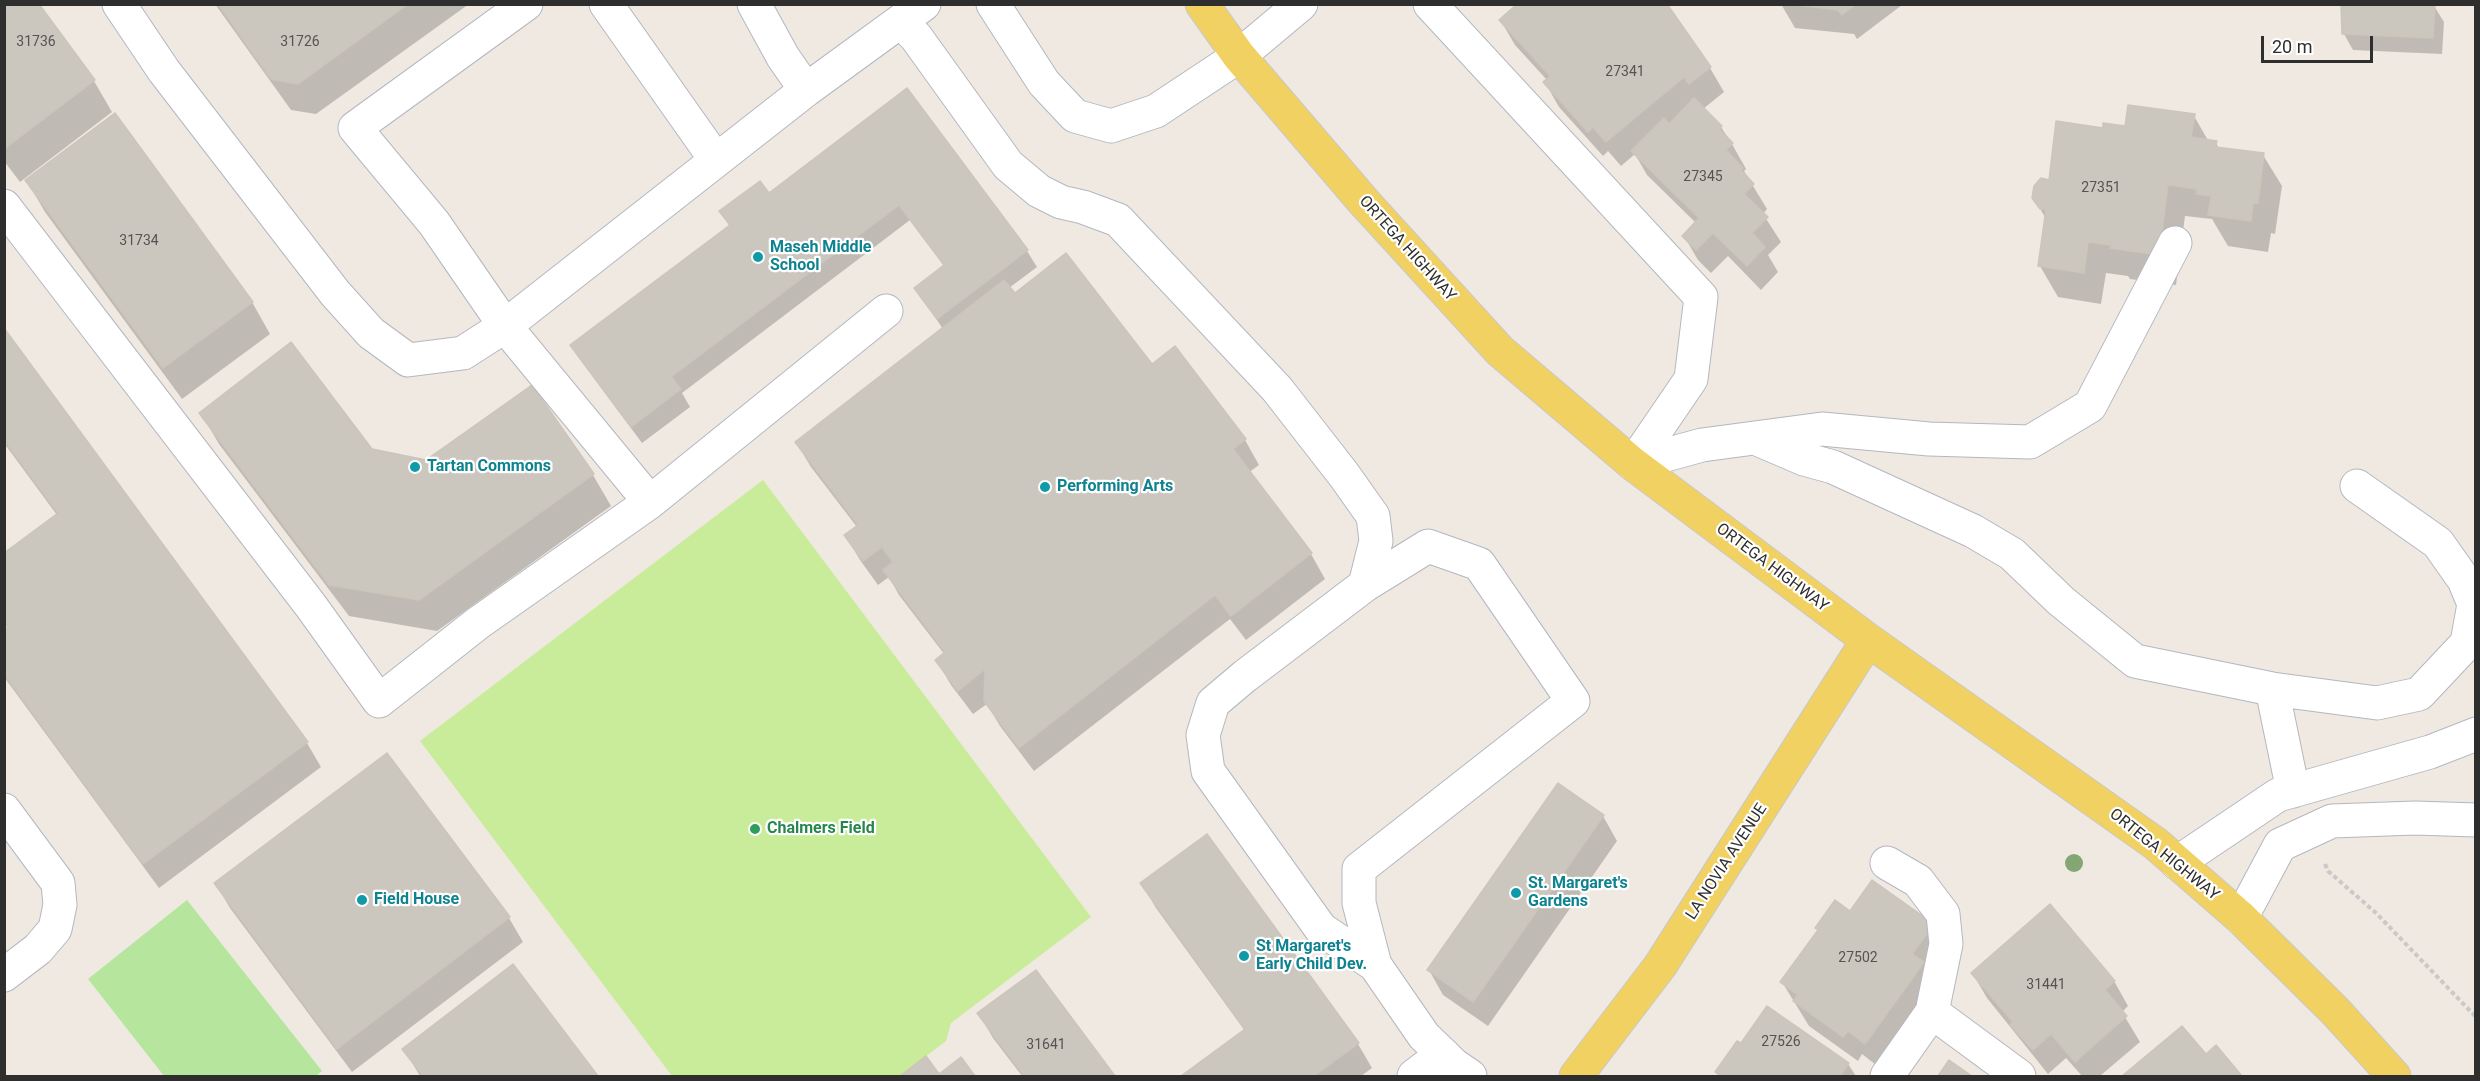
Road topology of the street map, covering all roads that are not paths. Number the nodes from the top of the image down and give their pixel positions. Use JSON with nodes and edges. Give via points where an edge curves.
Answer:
{"nodes":[{"id":1,"x":119,"y":4,"type":"edge"},
{"id":2,"x":526,"y":4,"type":"edge"},
{"id":3,"x":606,"y":4,"type":"edge"},
{"id":4,"x":754,"y":4,"type":"edge"},
{"id":5,"x":993,"y":4,"type":"edge"},
{"id":6,"x":1202,"y":4,"type":"edge"},
{"id":7,"x":1301,"y":4,"type":"edge"},
{"id":8,"x":1430,"y":4,"type":"edge"},
{"id":9,"x":913,"y":13,"type":"edge"},
{"id":10,"x":1239,"y":56,"type":"junction"},
{"id":11,"x":806,"y":90,"type":"junction"},
{"id":12,"x":716,"y":160,"type":"junction"},
{"id":13,"x":4,"y":207,"type":"edge"},
{"id":14,"x":2175,"y":243,"type":"dead end"},
{"id":15,"x":886,"y":311,"type":"dead end"},
{"id":16,"x":505,"y":326,"type":"junction"},
{"id":17,"x":1755,"y":438,"type":"junction"},
{"id":18,"x":1633,"y":464,"type":"junction"},
{"id":19,"x":2356,"y":486,"type":"dead end"},
{"id":20,"x":650,"y":502,"type":"junction"},
{"id":21,"x":1365,"y":585,"type":"junction"},
{"id":22,"x":1868,"y":640,"type":"junction"},
{"id":23,"x":2272,"y":688,"type":"junction"},
{"id":24,"x":2475,"y":734,"type":"edge"},
{"id":25,"x":2293,"y":791,"type":"junction"},
{"id":26,"x":4,"y":810,"type":"edge"},
{"id":27,"x":2475,"y":820,"type":"edge"},
{"id":28,"x":1887,"y":863,"type":"dead end"},
{"id":29,"x":2177,"y":863,"type":"junction"},
{"id":30,"x":2241,"y":918,"type":"junction"},
{"id":31,"x":1375,"y":965,"type":"junction"},
{"id":32,"x":4,"y":975,"type":"edge"},
{"id":33,"x":1932,"y":1012,"type":"junction"},
{"id":34,"x":1443,"y":1054,"type":"junction"},
{"id":35,"x":1414,"y":1077,"type":"edge"},
{"id":36,"x":1470,"y":1077,"type":"edge"},
{"id":37,"x":1576,"y":1077,"type":"edge"},
{"id":38,"x":1887,"y":1077,"type":"edge"},
{"id":39,"x":2019,"y":1077,"type":"edge"},
{"id":40,"x":2394,"y":1077,"type":"edge"}],
"edges":[{"from":1,"to":16,"type":"street","via":[[164,71],[335,293],[371,333],[408,360],[463,353]]},
{"from":2,"to":16,"type":"street","via":[[355,128],[434,223]]},
{"from":3,"to":12,"type":"street"},
{"from":4,"to":11,"type":"street"},
{"from":5,"to":10,"type":"street","via":[[1044,83],[1075,116],[1112,126],[1156,111]]},
{"from":6,"to":10,"type":"main road","name":"ORTEGA HIGHWAY"},
{"from":7,"to":10,"type":"street"},
{"from":8,"to":18,"type":"street","via":[[1701,297],[1691,379]]},
{"from":9,"to":11,"type":"street"},
{"from":9,"to":21,"type":"street","via":[[916,38],[1008,165],[1039,191],[1118,220],[1277,389],[1373,516],[1376,541]]},
{"from":10,"to":18,"type":"main road","name":"ORTEGA HIGHWAY","via":[[1364,202],[1500,351]]},
{"from":11,"to":12,"type":"street"},
{"from":12,"to":16,"type":"street"},
{"from":13,"to":20,"type":"street","via":[[283,568],[379,701],[478,623]]},
{"from":14,"to":17,"type":"street","via":[[2090,406],[2030,442],[1929,439],[1822,429]]},
{"from":15,"to":20,"type":"street"},
{"from":16,"to":20,"type":"street"},
{"from":17,"to":18,"type":"street","via":[[1702,445]]},
{"from":17,"to":23,"type":"street","via":[[1833,467],[1973,531],[2012,554],[2061,601],[2135,661]]},
{"from":18,"to":22,"type":"main road","name":"ORTEGA HIGHWAY"},
{"from":19,"to":23,"type":"street","via":[[2438,543],[2464,580],[2474,604],[2467,643],[2419,694],[2377,703]]},
{"from":21,"to":31,"type":"street","via":[[1213,703],[1203,735],[1208,771],[1321,928]]},
{"from":21,"to":31,"type":"street","via":[[1428,546],[1479,564],[1573,701],[1359,869],[1359,903]]},
{"from":22,"to":29,"type":"main road","name":"ORTEGA HIGHWAY"},
{"from":22,"to":37,"type":"main road","name":"LA NOVIA AVENUE","via":[[1660,966]]},
{"from":23,"to":25,"type":"street"},
{"from":24,"to":25,"type":"street","via":[[2430,752]]},
{"from":25,"to":29,"type":"street","via":[[2278,795]]},
{"from":26,"to":32,"type":"street","via":[[58,883],[60,905],[55,929],[39,949]]},
{"from":27,"to":30,"type":"street","via":[[2332,821],[2280,845]]},
{"from":28,"to":33,"type":"street","via":[[1918,881],[1943,914],[1946,944]]},
{"from":29,"to":30,"type":"main road","name":"ORTEGA HIGHWAY"},
{"from":30,"to":40,"type":"main road","name":"ORTEGA HIGHWAY","via":[[2336,1012]]},
{"from":31,"to":34,"type":"street","via":[[1424,1036]]},
{"from":33,"to":38,"type":"street"},
{"from":33,"to":39,"type":"street"},
{"from":34,"to":35,"type":"street"},
{"from":34,"to":36,"type":"street"}]}
